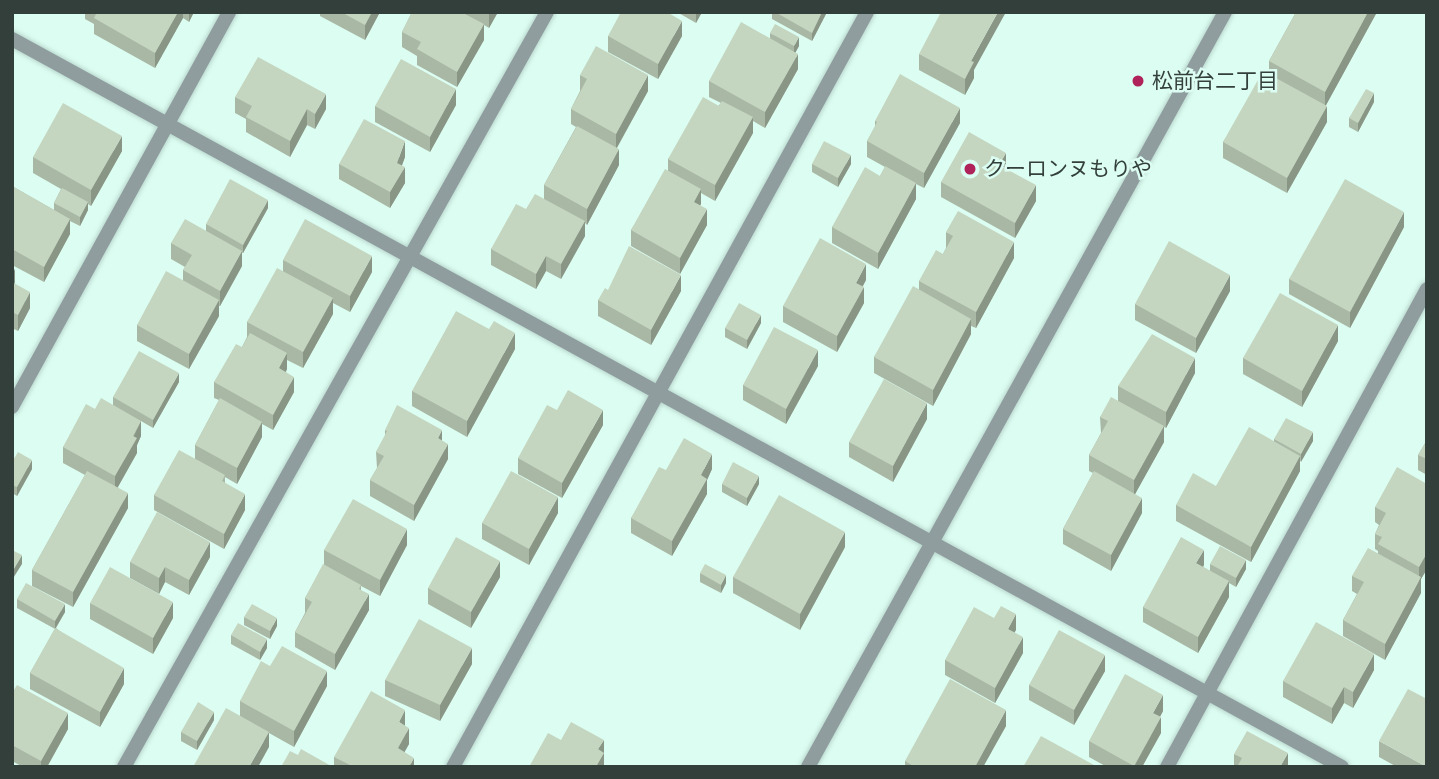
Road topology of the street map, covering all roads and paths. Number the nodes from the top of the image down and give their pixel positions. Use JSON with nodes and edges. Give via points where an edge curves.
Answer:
{"nodes":[{"id":1,"x":229,"y":12,"type":"edge"},
{"id":2,"x":547,"y":12,"type":"edge"},
{"id":3,"x":867,"y":12,"type":"edge"},
{"id":4,"x":1225,"y":12,"type":"edge"},
{"id":5,"x":12,"y":39,"type":"edge"},
{"id":6,"x":167,"y":124,"type":"junction"},
{"id":7,"x":411,"y":257,"type":"junction"},
{"id":8,"x":1427,"y":289,"type":"edge"},
{"id":9,"x":659,"y":393,"type":"junction"},
{"id":10,"x":12,"y":407,"type":"edge"},
{"id":11,"x":931,"y":542,"type":"junction"},
{"id":12,"x":1207,"y":693,"type":"junction"},
{"id":13,"x":124,"y":767,"type":"edge"},
{"id":14,"x":453,"y":767,"type":"edge"},
{"id":15,"x":808,"y":767,"type":"edge"},
{"id":16,"x":1167,"y":767,"type":"edge"},
{"id":17,"x":1342,"y":767,"type":"edge"}],
"edges":[{"from":1,"to":6,"type":"street"},
{"from":2,"to":7,"type":"street"},
{"from":3,"to":9,"type":"street"},
{"from":4,"to":11,"type":"street"},
{"from":5,"to":6,"type":"street"},
{"from":6,"to":7,"type":"street"},
{"from":6,"to":10,"type":"street"},
{"from":7,"to":9,"type":"street"},
{"from":7,"to":13,"type":"street"},
{"from":8,"to":12,"type":"street"},
{"from":9,"to":11,"type":"street"},
{"from":9,"to":14,"type":"street"},
{"from":11,"to":12,"type":"street"},
{"from":11,"to":15,"type":"street"},
{"from":12,"to":16,"type":"street"},
{"from":12,"to":17,"type":"street"}]}
